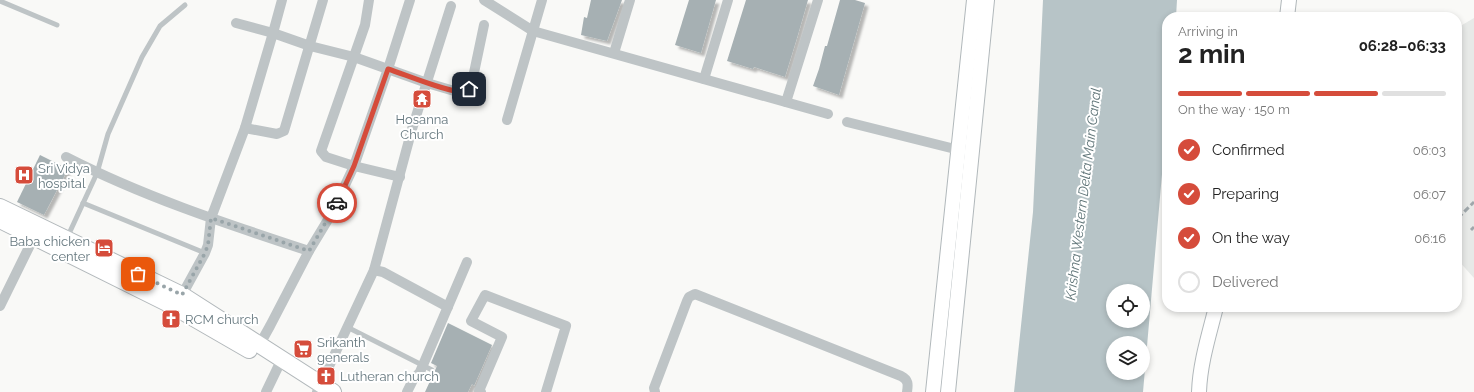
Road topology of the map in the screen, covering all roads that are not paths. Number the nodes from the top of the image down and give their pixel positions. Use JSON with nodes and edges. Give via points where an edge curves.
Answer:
{"nodes":[{"id":1,"x":0,"y":0,"type":"edge"},
{"id":2,"x":282,"y":0,"type":"edge"},
{"id":3,"x":323,"y":0,"type":"edge"},
{"id":4,"x":369,"y":0,"type":"edge"},
{"id":5,"x":410,"y":0,"type":"edge"},
{"id":6,"x":484,"y":0,"type":"edge"},
{"id":7,"x":542,"y":0,"type":"edge"},
{"id":8,"x":630,"y":0,"type":"edge"},
{"id":9,"x":728,"y":0,"type":"edge"},
{"id":10,"x":818,"y":0,"type":"edge"},
{"id":11,"x":1288,"y":0,"type":"edge"},
{"id":12,"x":980,"y":2,"type":"edge"},
{"id":13,"x":185,"y":5,"type":"dead end"},
{"id":14,"x":451,"y":6,"type":"dead end"},
{"id":15,"x":1287,"y":12,"type":"edge"},
{"id":16,"x":236,"y":23,"type":"dead end"},
{"id":17,"x":57,"y":25,"type":"dead end"},
{"id":18,"x":484,"y":25,"type":"dead end"},
{"id":19,"x":533,"y":31,"type":"junction"},
{"id":20,"x":273,"y":33,"type":"junction"},
{"id":21,"x":310,"y":46,"type":"junction"},
{"id":22,"x":614,"y":53,"type":"junction"},
{"id":23,"x":354,"y":56,"type":"junction"},
{"id":24,"x":388,"y":69,"type":"junction"},
{"id":25,"x":704,"y":79,"type":"junction"},
{"id":26,"x":427,"y":83,"type":"junction"},
{"id":27,"x":786,"y":102,"type":"junction"},
{"id":28,"x":828,"y":114,"type":"dead end"},
{"id":29,"x":507,"y":120,"type":"dead end"},
{"id":30,"x":847,"y":122,"type":"dead end"},
{"id":31,"x":246,"y":128,"type":"junction"},
{"id":32,"x":957,"y":150,"type":"junction"},
{"id":33,"x":971,"y":154,"type":"junction"},
{"id":34,"x":66,"y":157,"type":"dead end"},
{"id":35,"x":354,"y":166,"type":"junction"},
{"id":36,"x":97,"y":173,"type":"junction"},
{"id":37,"x":400,"y":177,"type":"junction"},
{"id":38,"x":83,"y":203,"type":"junction"},
{"id":39,"x":0,"y":207,"type":"edge"},
{"id":40,"x":211,"y":218,"type":"junction"},
{"id":41,"x":0,"y":220,"type":"edge"},
{"id":42,"x":34,"y":237,"type":"junction"},
{"id":43,"x":64,"y":244,"type":"junction"},
{"id":44,"x":309,"y":251,"type":"junction"},
{"id":45,"x":205,"y":253,"type":"junction"},
{"id":46,"x":467,"y":262,"type":"dead end"},
{"id":47,"x":374,"y":270,"type":"junction"},
{"id":48,"x":182,"y":295,"type":"junction"},
{"id":49,"x":0,"y":306,"type":"edge"},
{"id":50,"x":448,"y":307,"type":"junction"},
{"id":51,"x":1215,"y":312,"type":"edge"},
{"id":52,"x":347,"y":327,"type":"junction"},
{"id":53,"x":260,"y":344,"type":"junction"},
{"id":54,"x":281,"y":363,"type":"junction"},
{"id":55,"x":427,"y":368,"type":"junction"},
{"id":56,"x":324,"y":389,"type":"edge"},
{"id":57,"x":266,"y":392,"type":"edge"},
{"id":58,"x":407,"y":392,"type":"edge"},
{"id":59,"x":481,"y":392,"type":"edge"},
{"id":60,"x":546,"y":392,"type":"edge"},
{"id":61,"x":654,"y":392,"type":"edge"},
{"id":62,"x":907,"y":392,"type":"edge"},
{"id":63,"x":933,"y":392,"type":"edge"},
{"id":64,"x":948,"y":392,"type":"edge"},
{"id":65,"x":1199,"y":392,"type":"edge"}],
"edges":[{"from":1,"to":17,"type":"lane"},
{"from":2,"to":20,"type":"street"},
{"from":3,"to":21,"type":"street"},
{"from":4,"to":23,"type":"street","via":[[365,25]]},
{"from":5,"to":24,"type":"street"},
{"from":6,"to":19,"type":"street"},
{"from":7,"to":19,"type":"street"},
{"from":8,"to":22,"type":"street"},
{"from":9,"to":25,"type":"street"},
{"from":10,"to":27,"type":"street"},
{"from":11,"to":15,"type":"main road"},
{"from":12,"to":32,"type":"main road"},
{"from":12,"to":33,"type":"main road"},
{"from":13,"to":36,"type":"lane","via":[[160,26],[142,57],[108,134]]},
{"from":14,"to":26,"type":"street"},
{"from":16,"to":20,"type":"street"},
{"from":18,"to":26,"type":"street","via":[[471,86],[467,92],[461,93]]},
{"from":19,"to":22,"type":"street"},
{"from":19,"to":29,"type":"street"},
{"from":20,"to":21,"type":"street"},
{"from":20,"to":31,"type":"street"},
{"from":21,"to":23,"type":"street"},
{"from":21,"to":31,"type":"street","via":[[284,132],[277,134]]},
{"from":22,"to":25,"type":"street"},
{"from":23,"to":24,"type":"street"},
{"from":23,"to":35,"type":"street","via":[[321,151],[326,157]]},
{"from":24,"to":26,"type":"street"},
{"from":24,"to":35,"type":"street"},
{"from":25,"to":27,"type":"street"},
{"from":26,"to":37,"type":"street"},
{"from":27,"to":28,"type":"street"},
{"from":30,"to":32,"type":"street"},
{"from":31,"to":40,"type":"street"},
{"from":32,"to":33,"type":"street"},
{"from":32,"to":63,"type":"main road"},
{"from":33,"to":64,"type":"main road"},
{"from":34,"to":36,"type":"street"},
{"from":35,"to":37,"type":"street"},
{"from":35,"to":44,"type":"street","via":[[332,213]]},
{"from":36,"to":38,"type":"lane"},
{"from":36,"to":40,"type":"street"},
{"from":37,"to":47,"type":"street"},
{"from":38,"to":43,"type":"lane"},
{"from":38,"to":45,"type":"lane"},
{"from":39,"to":43,"type":"main road"},
{"from":40,"to":44,"type":"street"},
{"from":40,"to":45,"type":"street"},
{"from":41,"to":42,"type":"main road"},
{"from":42,"to":43,"type":"main road"},
{"from":42,"to":49,"type":"street"},
{"from":43,"to":48,"type":"main road"},
{"from":43,"to":54,"type":"main road"},
{"from":44,"to":53,"type":"street"},
{"from":45,"to":48,"type":"street"},
{"from":46,"to":50,"type":"street"},
{"from":47,"to":50,"type":"street","via":[[383,272]]},
{"from":47,"to":52,"type":"street"},
{"from":48,"to":53,"type":"main road"},
{"from":50,"to":55,"type":"street"},
{"from":51,"to":65,"type":"main road","via":[[1199,378]]},
{"from":52,"to":55,"type":"lane"},
{"from":52,"to":56,"type":"street"},
{"from":53,"to":54,"type":"main road"},
{"from":54,"to":56,"type":"main road"},
{"from":54,"to":57,"type":"street"},
{"from":55,"to":58,"type":"street"},
{"from":59,"to":60,"type":"street","via":[[479,390],[502,337],[471,321],[485,295],[566,326]]},
{"from":61,"to":62,"type":"street","via":[[687,301],[695,294],[902,376],[908,383]]}]}
